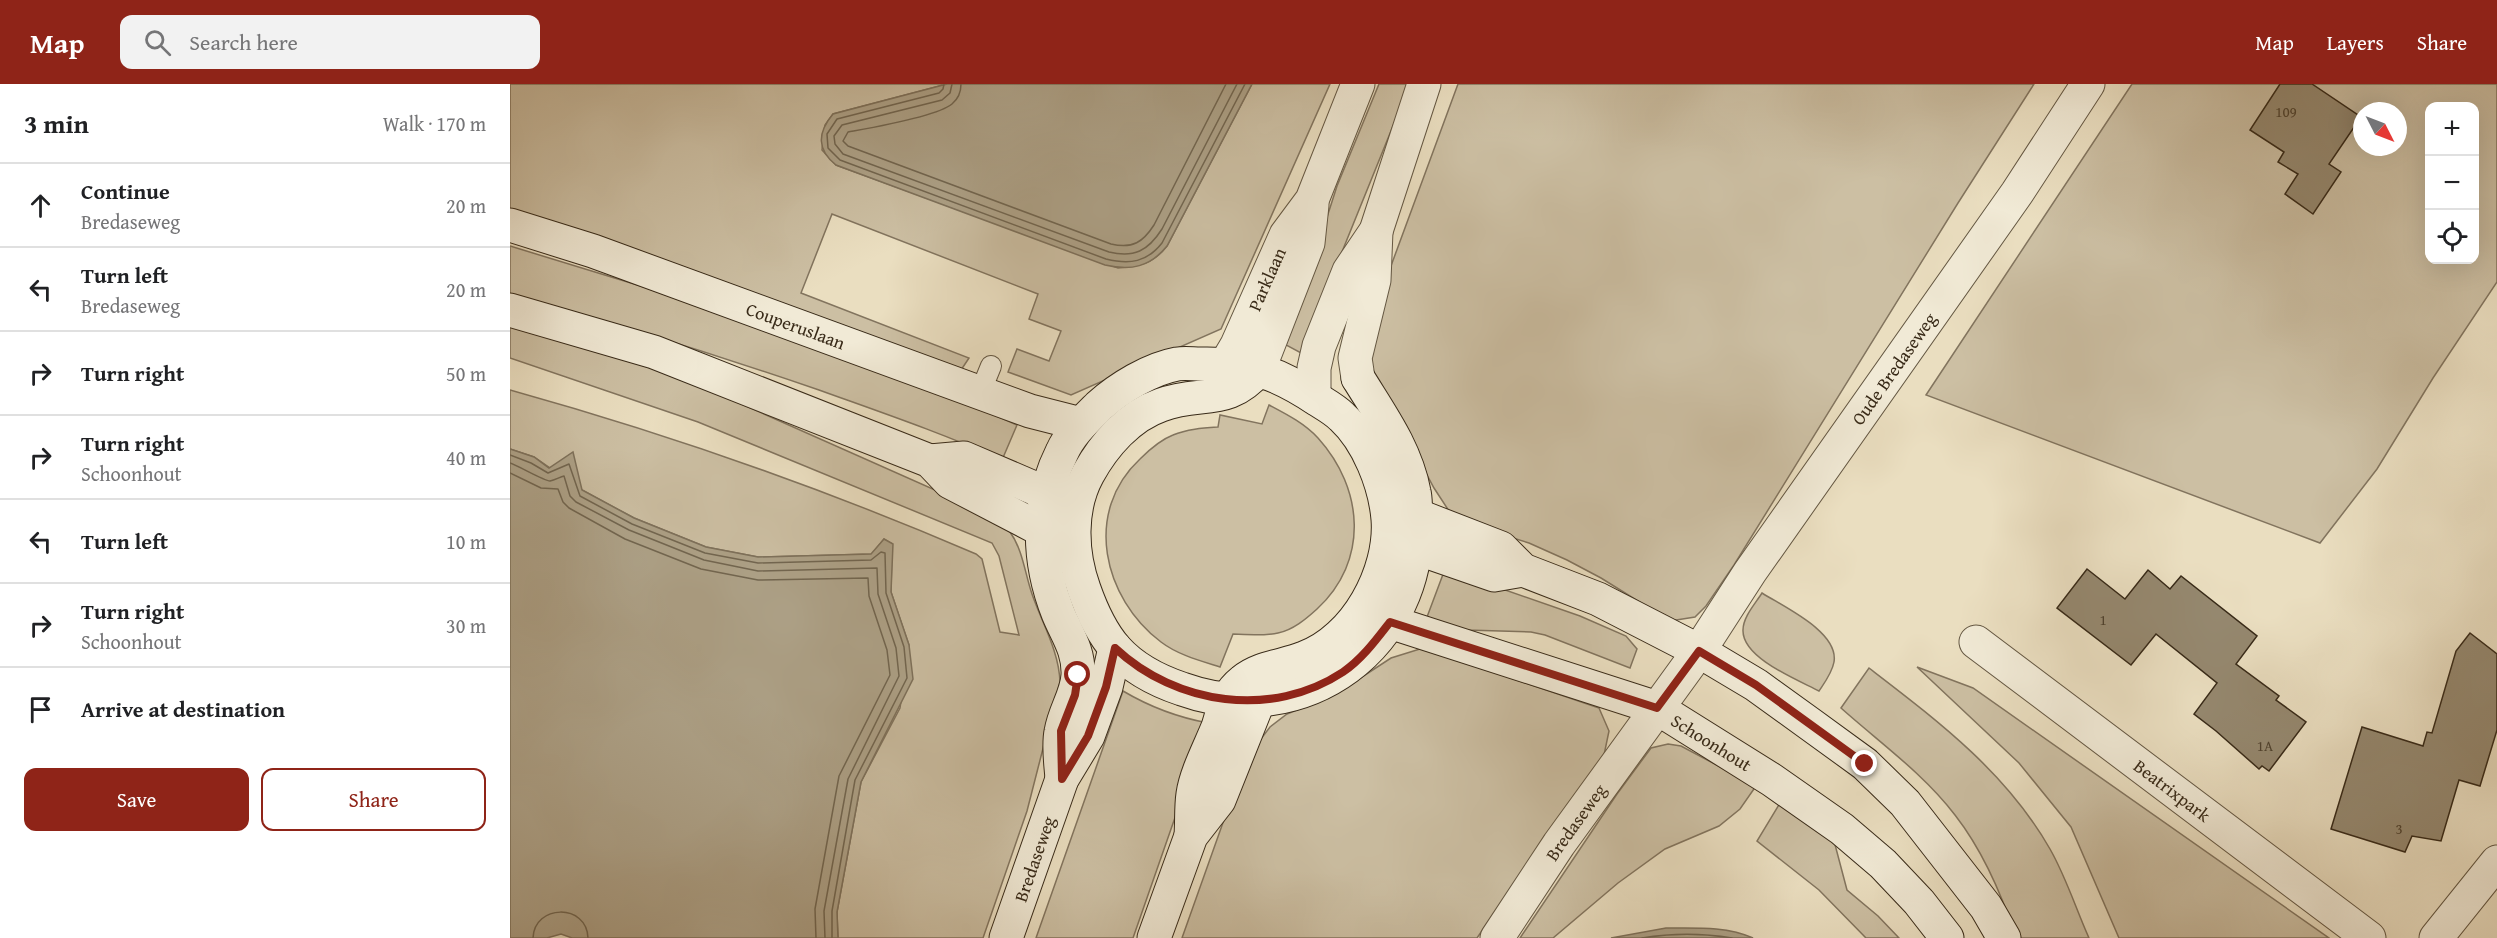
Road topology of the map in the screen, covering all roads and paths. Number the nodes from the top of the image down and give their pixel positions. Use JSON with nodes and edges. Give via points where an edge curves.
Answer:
{"nodes":[{"id":1,"x":1358,"y":84,"type":"edge"},
{"id":2,"x":1424,"y":84,"type":"edge"},
{"id":3,"x":2088,"y":84,"type":"edge"},
{"id":4,"x":1312,"y":200,"type":"junction"},
{"id":5,"x":510,"y":225,"type":"edge"},
{"id":6,"x":1376,"y":231,"type":"junction"},
{"id":7,"x":510,"y":310,"type":"edge"},
{"id":8,"x":1227,"y":362,"type":"junction"},
{"id":9,"x":1259,"y":369,"type":"junction"},
{"id":10,"x":1314,"y":397,"type":"junction"},
{"id":11,"x":1081,"y":424,"type":"junction"},
{"id":12,"x":930,"y":461,"type":"junction"},
{"id":13,"x":1046,"y":495,"type":"junction"},
{"id":14,"x":1076,"y":515,"type":"junction"},
{"id":15,"x":1416,"y":515,"type":"junction"},
{"id":16,"x":1042,"y":530,"type":"junction"},
{"id":17,"x":1388,"y":534,"type":"junction"},
{"id":18,"x":1416,"y":548,"type":"junction"},
{"id":19,"x":1523,"y":570,"type":"junction"},
{"id":20,"x":1390,"y":622,"type":"junction"},
{"id":21,"x":1976,"y":642,"type":"dead end"},
{"id":22,"x":1115,"y":648,"type":"junction"},
{"id":23,"x":1699,"y":651,"type":"junction"},
{"id":24,"x":1227,"y":700,"type":"junction"},
{"id":25,"x":1259,"y":700,"type":"junction"},
{"id":26,"x":1657,"y":708,"type":"junction"},
{"id":27,"x":1062,"y":779,"type":"junction"},
{"id":28,"x":1191,"y":836,"type":"junction"},
{"id":29,"x":2497,"y":862,"type":"edge"},
{"id":30,"x":1006,"y":938,"type":"edge"},
{"id":31,"x":1154,"y":938,"type":"edge"},
{"id":32,"x":1497,"y":938,"type":"edge"},
{"id":33,"x":1947,"y":938,"type":"edge"},
{"id":34,"x":2004,"y":938,"type":"edge"},
{"id":35,"x":2369,"y":938,"type":"edge"},
{"id":36,"x":2436,"y":938,"type":"edge"}],
"edges":[{"from":1,"to":4,"type":"main road","name":"Parklaan"},
{"from":2,"to":6,"type":"main road"},
{"from":3,"to":23,"type":"main road","name":"Oude Bredaseweg","via":[[2017,193],[1750,572]]},
{"from":4,"to":8,"type":"main road","name":"Parklaan","via":[[1286,235]]},
{"from":4,"to":9,"type":"main road","name":"Parklaan","via":[[1308,243]]},
{"from":5,"to":11,"type":"main road","name":"Couperuslaan","via":[[985,380],[1030,411]]},
{"from":6,"to":10,"type":"main road","via":[[1350,272],[1319,346]]},
{"from":6,"to":15,"type":"main road","via":[[1374,280],[1355,358],[1358,378],[1400,448],[1415,493]]},
{"from":7,"to":12,"type":"main road","via":[[654,352]]},
{"from":8,"to":9,"type":"main road"},
{"from":8,"to":11,"type":"main road","via":[[1177,364],[1153,373],[1109,397]]},
{"from":9,"to":10,"type":"main road"},
{"from":9,"to":14,"type":"main road","via":[[1247,384],[1229,393],[1161,405],[1140,415],[1103,451],[1079,495]]},
{"from":10,"to":17,"type":"main road","via":[[1342,416],[1371,460],[1383,492]]},
{"from":11,"to":13,"type":"main road","via":[[1062,451]]},
{"from":12,"to":13,"type":"main road","via":[[964,458]]},
{"from":12,"to":16,"type":"main road","via":[[950,482]]},
{"from":13,"to":14,"type":"main road"},
{"from":13,"to":16,"type":"main road"},
{"from":14,"to":22,"type":"main road","via":[[1077,568],[1097,621]]},
{"from":15,"to":18,"type":"main road"},
{"from":15,"to":19,"type":"main road","via":[[1501,548]]},
{"from":16,"to":27,"type":"main road","name":"Bredaseweg","via":[[1049,586],[1076,648],[1075,695],[1061,731]]},
{"from":17,"to":18,"type":"main road"},
{"from":17,"to":24,"type":"main road","via":[[1383,568],[1374,591],[1342,632],[1305,658],[1242,681]]},
{"from":18,"to":19,"type":"main road","via":[[1494,575]]},
{"from":18,"to":20,"type":"main road","via":[[1411,578]]},
{"from":19,"to":23,"type":"main road","via":[[1598,599]]},
{"from":20,"to":25,"type":"main road","via":[[1364,655],[1343,672],[1286,697]]},
{"from":20,"to":26,"type":"main road","name":"Schoonhout"},
{"from":21,"to":35,"type":"main road","name":"Beatrixpark"},
{"from":22,"to":24,"type":"main road","via":[[1132,664],[1174,687]]},
{"from":22,"to":27,"type":"main road","name":"Bredaseweg","via":[[1088,736]]},
{"from":23,"to":26,"type":"main road","name":"Oude Bredaseweg"},
{"from":23,"to":34,"type":"main road","via":[[1756,685],[1865,764],[1937,842]]},
{"from":24,"to":25,"type":"main road"},
{"from":24,"to":28,"type":"main road","via":[[1193,792]]},
{"from":25,"to":28,"type":"main road","via":[[1219,800]]},
{"from":26,"to":32,"type":"main road","name":"Bredaseweg"},
{"from":26,"to":33,"type":"main road","name":"Schoonhout","via":[[1842,828],[1912,894]]},
{"from":27,"to":30,"type":"main road","name":"Bredaseweg"},
{"from":28,"to":31,"type":"main road"},
{"from":29,"to":36,"type":"main road"}]}
